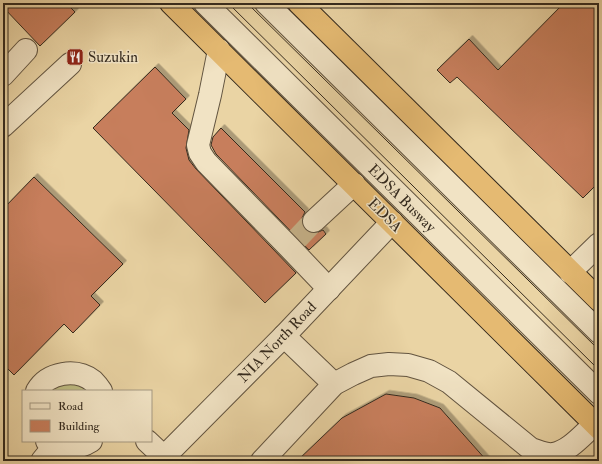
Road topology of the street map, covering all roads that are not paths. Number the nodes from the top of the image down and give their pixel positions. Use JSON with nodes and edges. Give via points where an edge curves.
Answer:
{"nodes":[{"id":1,"x":171,"y":3,"type":"edge"},
{"id":2,"x":205,"y":3,"type":"edge"},
{"id":3,"x":266,"y":3,"type":"edge"},
{"id":4,"x":299,"y":3,"type":"edge"},
{"id":5,"x":26,"y":50,"type":"dead end"},
{"id":6,"x":219,"y":50,"type":"junction"},
{"id":7,"x":70,"y":64,"type":"dead end"},
{"id":8,"x":3,"y":75,"type":"edge"},
{"id":9,"x":3,"y":126,"type":"edge"},
{"id":10,"x":354,"y":184,"type":"junction"},
{"id":11,"x":314,"y":221,"type":"tunnel mouth"},
{"id":12,"x":392,"y":222,"type":"junction"},
{"id":13,"x":599,"y":244,"type":"edge"},
{"id":14,"x":570,"y":272,"type":"junction"},
{"id":15,"x":329,"y":289,"type":"junction"},
{"id":16,"x":599,"y":300,"type":"edge"},
{"id":17,"x":599,"y":332,"type":"edge"},
{"id":18,"x":284,"y":336,"type":"junction"},
{"id":19,"x":334,"y":384,"type":"junction"},
{"id":20,"x":38,"y":390,"type":"edge"},
{"id":21,"x":100,"y":390,"type":"edge"},
{"id":22,"x":599,"y":393,"type":"edge"},
{"id":23,"x":597,"y":426,"type":"edge"},
{"id":24,"x":89,"y":442,"type":"edge"},
{"id":25,"x":148,"y":442,"type":"edge"},
{"id":26,"x":48,"y":449,"type":"edge"},
{"id":27,"x":162,"y":459,"type":"edge"},
{"id":28,"x":262,"y":461,"type":"edge"}],
"edges":[{"from":1,"to":6,"type":"highway","name":"EDSA"},
{"from":2,"to":22,"type":"street","name":"EDSA Busway"},
{"from":3,"to":17,"type":"street"},
{"from":4,"to":14,"type":"highway"},
{"from":5,"to":8,"type":"street"},
{"from":6,"to":10,"type":"highway","name":"EDSA"},
{"from":6,"to":15,"type":"street","via":[[198,145],[200,153],[206,162],[293,244]]},
{"from":7,"to":9,"type":"street"},
{"from":10,"to":11,"type":"street"},
{"from":10,"to":12,"type":"highway","name":"EDSA"},
{"from":12,"to":15,"type":"street","name":"NIA North Road"},
{"from":12,"to":23,"type":"highway","name":"EDSA"},
{"from":13,"to":14,"type":"street"},
{"from":14,"to":16,"type":"highway"},
{"from":15,"to":18,"type":"street","name":"NIA North Road"},
{"from":18,"to":19,"type":"street"},
{"from":18,"to":27,"type":"street","name":"NIA North Road"},
{"from":19,"to":23,"type":"street","via":[[371,366],[389,364],[429,371],[449,382],[531,449],[544,453],[554,454],[566,449]]},
{"from":19,"to":28,"type":"street"},
{"from":20,"to":21,"type":"street","via":[[49,379],[60,374],[72,373],[83,375],[93,381]]},
{"from":24,"to":26,"type":"street","via":[[78,447]]},
{"from":25,"to":27,"type":"street"}]}
